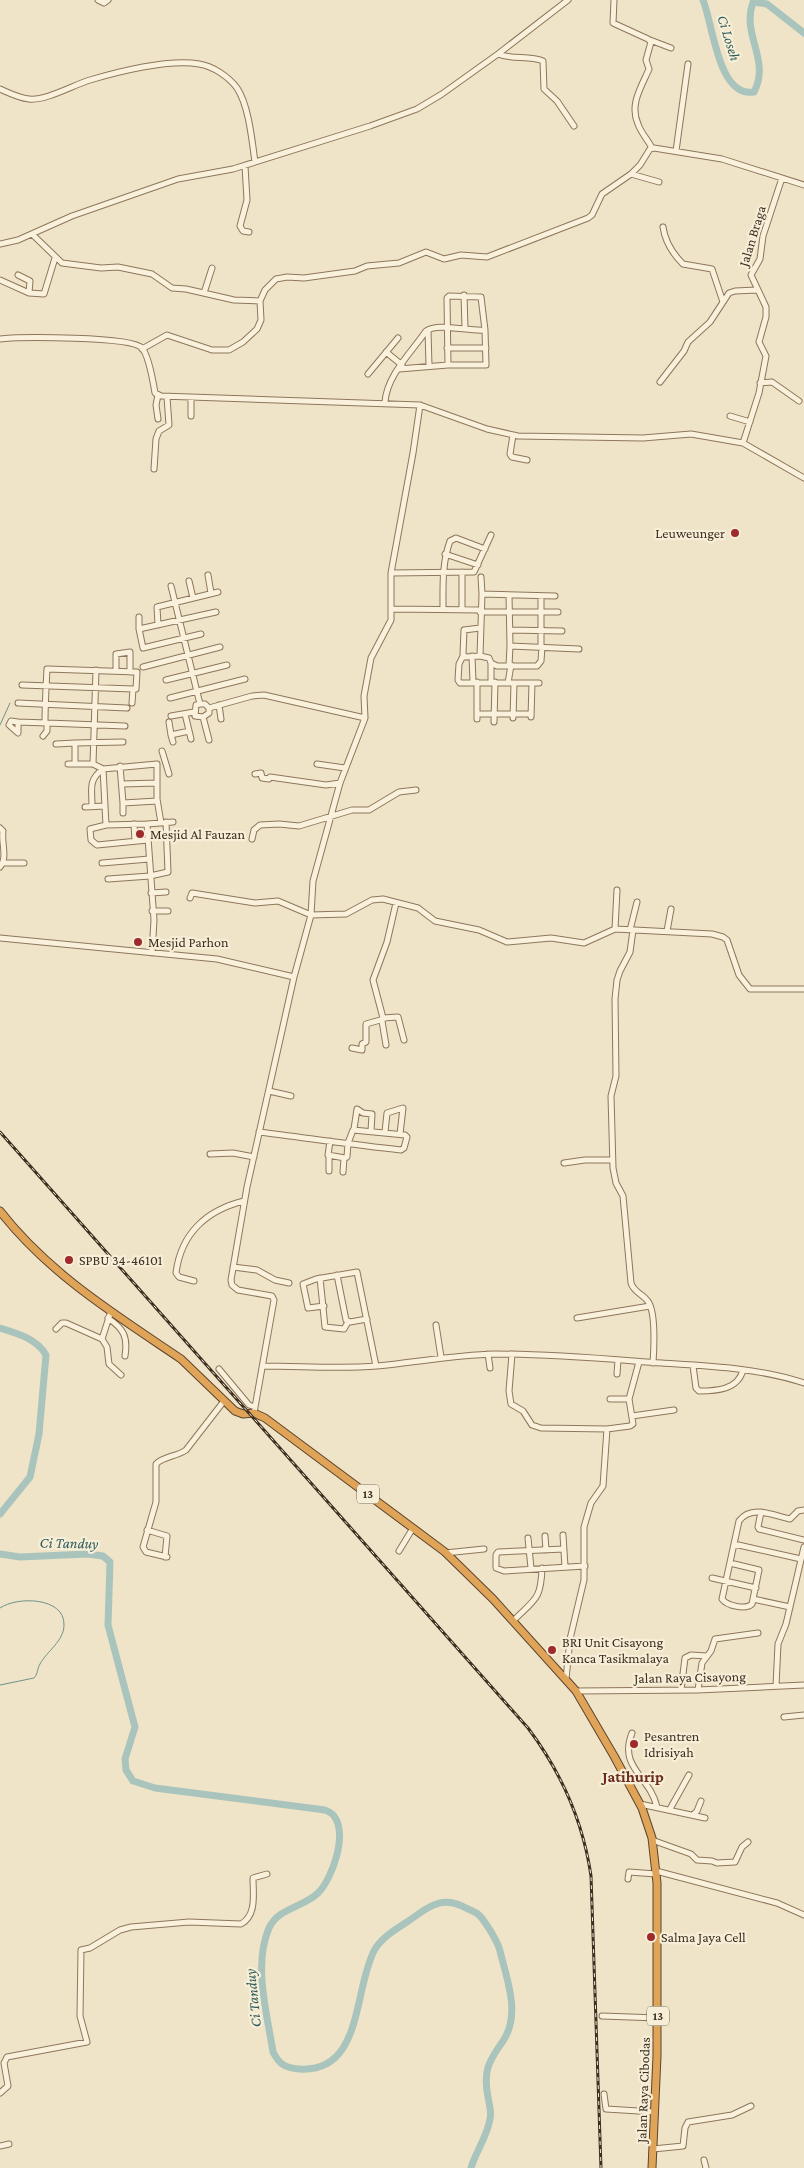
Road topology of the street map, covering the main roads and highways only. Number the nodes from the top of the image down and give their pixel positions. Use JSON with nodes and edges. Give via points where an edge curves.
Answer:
{"nodes":[{"id":1,"x":0,"y":1211,"type":"edge"},
{"id":2,"x":652,"y":2168,"type":"edge"}],
"edges":[{"from":1,"to":2,"type":"highway","name":"Jalan Raya Cibodas","number":"13","via":[[36,1252],[110,1315],[181,1359],[235,1411],[243,1414],[255,1410],[445,1553],[513,1621],[576,1691],[640,1803],[655,1854],[658,2018]]}]}
